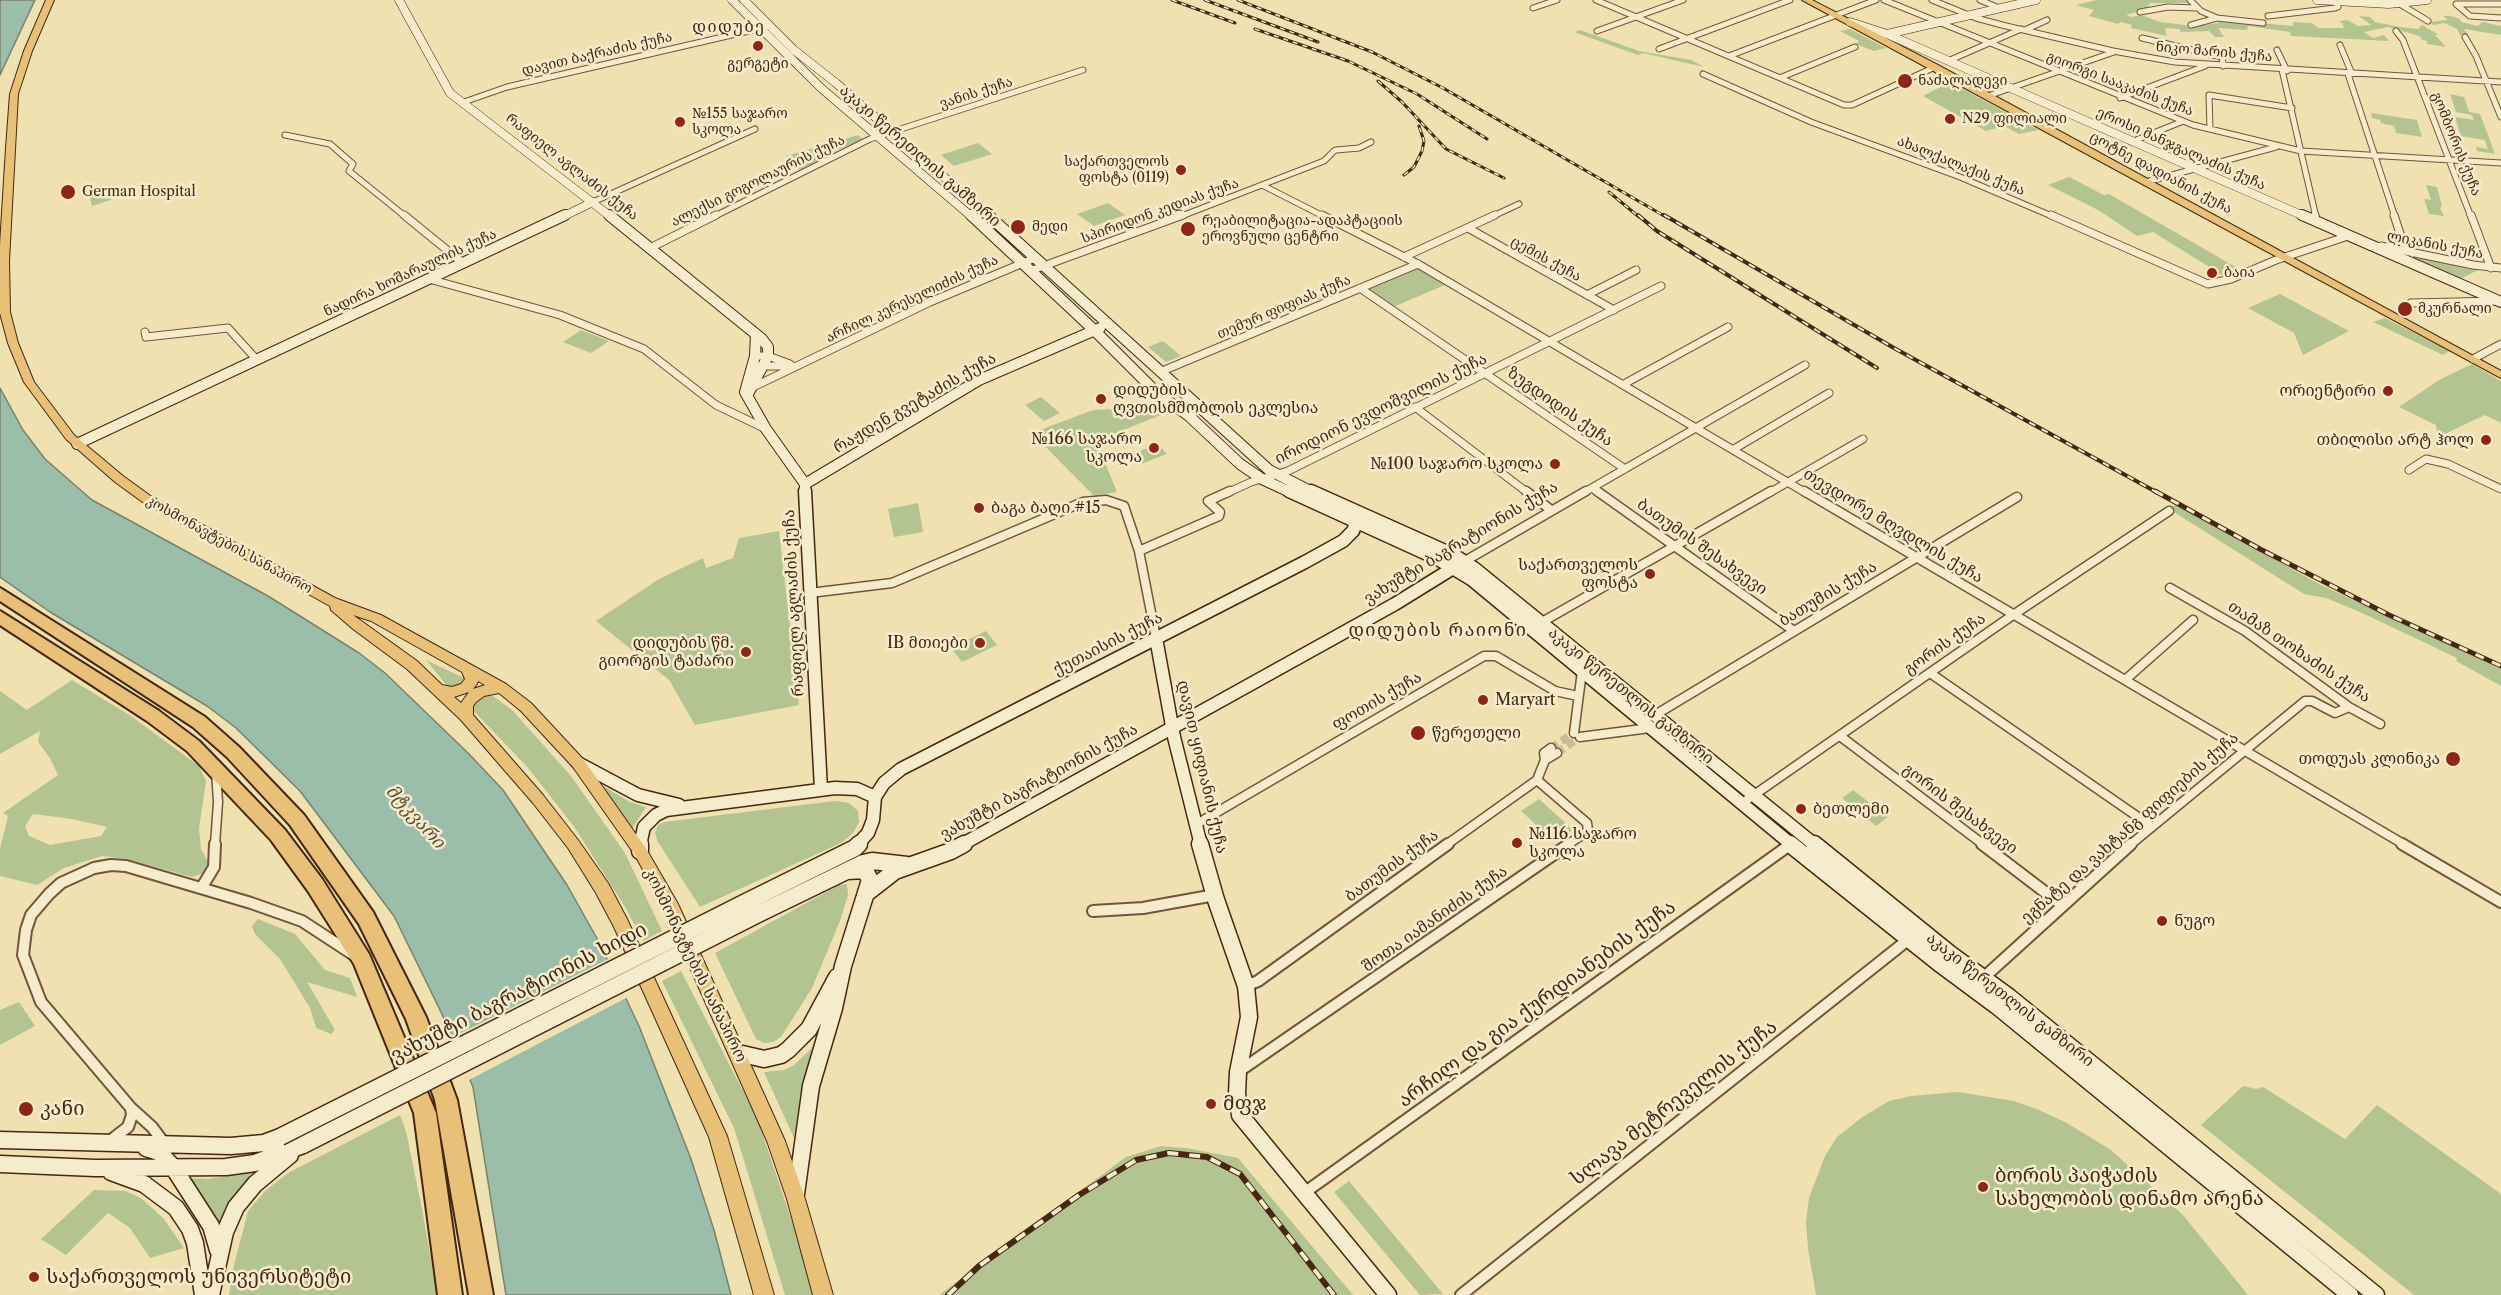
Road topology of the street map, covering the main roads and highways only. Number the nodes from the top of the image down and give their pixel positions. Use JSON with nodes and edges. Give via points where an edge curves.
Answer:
{"nodes":[{"id":1,"x":50,"y":0,"type":"edge"},
{"id":2,"x":399,"y":0,"type":"edge"},
{"id":3,"x":732,"y":0,"type":"edge"},
{"id":4,"x":744,"y":0,"type":"edge"},
{"id":5,"x":1806,"y":0,"type":"edge"},
{"id":6,"x":2034,"y":0,"type":"edge"},
{"id":7,"x":2317,"y":0,"type":"edge"},
{"id":8,"x":2426,"y":0,"type":"edge"},
{"id":9,"x":1850,"y":22,"type":"junction"},
{"id":10,"x":1887,"y":34,"type":"junction"},
{"id":11,"x":593,"y":202,"type":"junction"},
{"id":12,"x":2391,"y":252,"type":"junction"},
{"id":13,"x":2411,"y":263,"type":"junction"},
{"id":14,"x":2500,"y":302,"type":"edge"},
{"id":15,"x":1108,"y":324,"type":"junction"},
{"id":16,"x":1094,"y":330,"type":"junction"},
{"id":17,"x":756,"y":334,"type":"junction"},
{"id":18,"x":2501,"y":375,"type":"edge"},
{"id":19,"x":748,"y":392,"type":"junction"},
{"id":20,"x":77,"y":444,"type":"junction"},
{"id":21,"x":805,"y":484,"type":"junction"},
{"id":22,"x":1356,"y":523,"type":"junction"},
{"id":23,"x":1459,"y":565,"type":"junction"},
{"id":24,"x":0,"y":593,"type":"edge"},
{"id":25,"x":330,"y":601,"type":"junction"},
{"id":26,"x":0,"y":617,"type":"edge"},
{"id":27,"x":1156,"y":638,"type":"junction"},
{"id":28,"x":468,"y":670,"type":"junction"},
{"id":29,"x":501,"y":688,"type":"junction"},
{"id":30,"x":439,"y":690,"type":"junction"},
{"id":31,"x":466,"y":716,"type":"junction"},
{"id":32,"x":1173,"y":728,"type":"junction"},
{"id":33,"x":578,"y":763,"type":"junction"},
{"id":34,"x":821,"y":789,"type":"junction"},
{"id":35,"x":875,"y":796,"type":"junction"},
{"id":36,"x":686,"y":806,"type":"junction"},
{"id":37,"x":640,"y":851,"type":"junction"},
{"id":38,"x":911,"y":865,"type":"junction"},
{"id":39,"x":847,"y":871,"type":"junction"},
{"id":40,"x":868,"y":892,"type":"junction"},
{"id":41,"x":843,"y":966,"type":"junction"},
{"id":42,"x":1978,"y":983,"type":"junction"},
{"id":43,"x":738,"y":1053,"type":"junction"},
{"id":44,"x":0,"y":1140,"type":"edge"},
{"id":45,"x":134,"y":1144,"type":"junction"},
{"id":46,"x":283,"y":1150,"type":"junction"},
{"id":47,"x":0,"y":1164,"type":"edge"},
{"id":48,"x":173,"y":1167,"type":"junction"},
{"id":49,"x":95,"y":1168,"type":"junction"},
{"id":50,"x":796,"y":1199,"type":"junction"},
{"id":51,"x":219,"y":1254,"type":"junction"},
{"id":52,"x":203,"y":1292,"type":"edge"},
{"id":53,"x":450,"y":1295,"type":"edge"},
{"id":54,"x":481,"y":1295,"type":"edge"},
{"id":55,"x":764,"y":1295,"type":"edge"},
{"id":56,"x":823,"y":1295,"type":"edge"},
{"id":57,"x":1388,"y":1295,"type":"edge"},
{"id":58,"x":2350,"y":1295,"type":"edge"},
{"id":59,"x":2376,"y":1295,"type":"edge"}],
"edges":[{"from":1,"to":20,"type":"main road","name":"კოსმონავტების სანაპირო","via":[[20,70],[12,102],[5,308],[12,343],[29,382]]},
{"from":2,"to":11,"type":"main road","name":"რაფიელ აგლაძის ქუჩა","via":[[450,93]]},
{"from":3,"to":16,"type":"main road","name":"აკაკი წერეთლის გამზირი","via":[[877,137],[953,200]]},
{"from":4,"to":15,"type":"main road","name":"აკაკი წერეთლის გამზირი","via":[[794,50]]},
{"from":5,"to":9,"type":"main road","name":"ცოტნე დადიანის ქუჩა"},
{"from":6,"to":10,"type":"main road"},
{"from":7,"to":8,"type":"main road","via":[[2400,4]]},
{"from":9,"to":10,"type":"main road","name":"ეროსი მანჯგალაძის ქუჩა"},
{"from":9,"to":18,"type":"main road","name":"ცოტნე დადიანის ქუჩა"},
{"from":10,"to":12,"type":"main road","name":"ეროსი მანჯგალაძის ქუჩა"},
{"from":11,"to":17,"type":"main road","name":"რაფიელ აგლაძის ქუჩა"},
{"from":11,"to":20,"type":"main road","name":"ნადირა ხოშარაულის ქუჩა"},
{"from":12,"to":13,"type":"main road","name":"ეროსი მანჯგალაძის ქუჩა"},
{"from":12,"to":13,"type":"main road","via":[[2412,253]]},
{"from":13,"to":14,"type":"main road","name":"ეროსი მანჯგალაძის ქუჩა"},
{"from":15,"to":16,"type":"main road","name":"რაჟდენ გვეტაძის ქუჩა"},
{"from":15,"to":23,"type":"main road","name":"აკაკი წერეთლის გამზირი","via":[[1255,459],[1278,475]]},
{"from":16,"to":21,"type":"main road","name":"რაჟდენ გვეტაძის ქუჩა","via":[[980,380]]},
{"from":16,"to":22,"type":"main road","name":"აკაკი წერეთლის გამზირი","via":[[1170,405],[1189,416],[1240,464],[1262,479]]},
{"from":17,"to":19,"type":"main road","via":[[754,360],[745,387]]},
{"from":17,"to":19,"type":"main road","name":"რაფიელ აგლაძის ქუჩა","via":[[768,347],[766,361]]},
{"from":19,"to":21,"type":"main road","via":[[766,429]]},
{"from":20,"to":25,"type":"main road","name":"კოსმონავტების სანაპირო","via":[[148,500]]},
{"from":21,"to":34,"type":"main road","name":"რაფიელ აგლაძის ქუჩა"},
{"from":22,"to":23,"type":"main road","name":"აკაკი წერეთლის გამზირი"},
{"from":22,"to":27,"type":"main road","name":"ქუთაისის ქუჩა","via":[[1343,541]]},
{"from":23,"to":32,"type":"main road","name":"ვახუშტი ბაგრატიონის ქუჩა"},
{"from":23,"to":42,"type":"main road","name":"აკაკი წერეთლის გამზირი","via":[[1542,622],[1950,954]]},
{"from":23,"to":42,"type":"main road","name":"აკაკი წერეთლის გამზირი","via":[[1484,590],[1908,939]]},
{"from":24,"to":54,"type":"highway","via":[[199,722],[233,752],[297,820],[366,918],[416,1017],[446,1100]]},
{"from":25,"to":28,"type":"main road","name":"კოსმონავტების სანაპირო","via":[[376,618]]},
{"from":25,"to":30,"type":"main road","name":"კოსმონავტების სანაპირო"},
{"from":26,"to":53,"type":"highway","via":[[193,746],[278,836],[315,885],[362,960],[425,1113]]},
{"from":27,"to":32,"type":"main road","name":"დავით ყიფიანის ქუჩა"},
{"from":27,"to":35,"type":"main road","name":"ქუთაისის ქუჩა","via":[[901,769]]},
{"from":28,"to":29,"type":"main road","name":"კოსმონავტების სანაპირო"},
{"from":28,"to":30,"type":"main road","via":[[472,680],[466,688]]},
{"from":29,"to":31,"type":"main road","via":[[480,691],[471,698]]},
{"from":29,"to":33,"type":"main road","name":"კოსმონავტების სანაპირო","via":[[526,707]]},
{"from":30,"to":31,"type":"main road","name":"კოსმონავტების სანაპირო"},
{"from":31,"to":55,"type":"main road","name":"კოსმონავტების სანაპირო","via":[[573,844],[621,924],[718,1136]]},
{"from":32,"to":38,"type":"main road","name":"ვახუშტი ბაგრატიონის ქუჩა","via":[[951,851]]},
{"from":32,"to":57,"type":"main road","name":"დავით ყიფიანის ქუჩა","via":[[1195,825],[1246,986],[1249,1017],[1238,1072],[1240,1115]]},
{"from":33,"to":36,"type":"main road","via":[[638,795]]},
{"from":33,"to":37,"type":"main road","name":"კოსმონავტების სანაპირო"},
{"from":34,"to":35,"type":"main road","via":[[857,789]]},
{"from":34,"to":36,"type":"main road"},
{"from":35,"to":46,"type":"main road","name":"ვახუშტი ბაგრატიონის ხიდი","bridge":true,"via":[[873,820],[855,848],[748,901]]},
{"from":36,"to":37,"type":"main road","via":[[666,810],[650,820],[641,833]]},
{"from":37,"to":43,"type":"main road","name":"კოსმონავტების სანაპირო","via":[[670,904]]},
{"from":38,"to":39,"type":"main road","name":"ვახუშტი ბაგრატიონის ქუჩა","via":[[872,861]]},
{"from":38,"to":40,"type":"main road","name":"ვახუშტი ბაგრატიონის ქუჩა","via":[[895,871]]},
{"from":39,"to":40,"type":"main road","via":[[865,870],[870,880]]},
{"from":39,"to":46,"type":"main road","bridge":true,"via":[[303,1145]]},
{"from":40,"to":41,"type":"main road"},
{"from":41,"to":43,"type":"main road","via":[[799,1040],[772,1058]]},
{"from":41,"to":50,"type":"main road","via":[[807,1108]]},
{"from":42,"to":58,"type":"main road","name":"აკაკი წერეთლის გამზირი"},
{"from":42,"to":59,"type":"main road","name":"აკაკი წერეთლის გამზირი","via":[[2017,1003]]},
{"from":43,"to":50,"type":"main road","name":"კოსმონავტების სანაპირო"},
{"from":44,"to":45,"type":"main road"},
{"from":45,"to":46,"type":"main road","via":[[264,1143]]},
{"from":45,"to":48,"type":"main road","via":[[159,1152]]},
{"from":46,"to":48,"type":"main road","via":[[255,1163]]},
{"from":46,"to":51,"type":"main road","via":[[236,1207]]},
{"from":47,"to":49,"type":"main road"},
{"from":48,"to":49,"type":"main road"},
{"from":48,"to":51,"type":"main road","via":[[211,1226]]},
{"from":49,"to":52,"type":"main road","via":[[144,1184],[176,1208],[192,1236]]},
{"from":50,"to":56,"type":"main road","name":"კოსმონავტების სანაპირო"},
{"from":51,"to":52,"type":"main road"}]}
